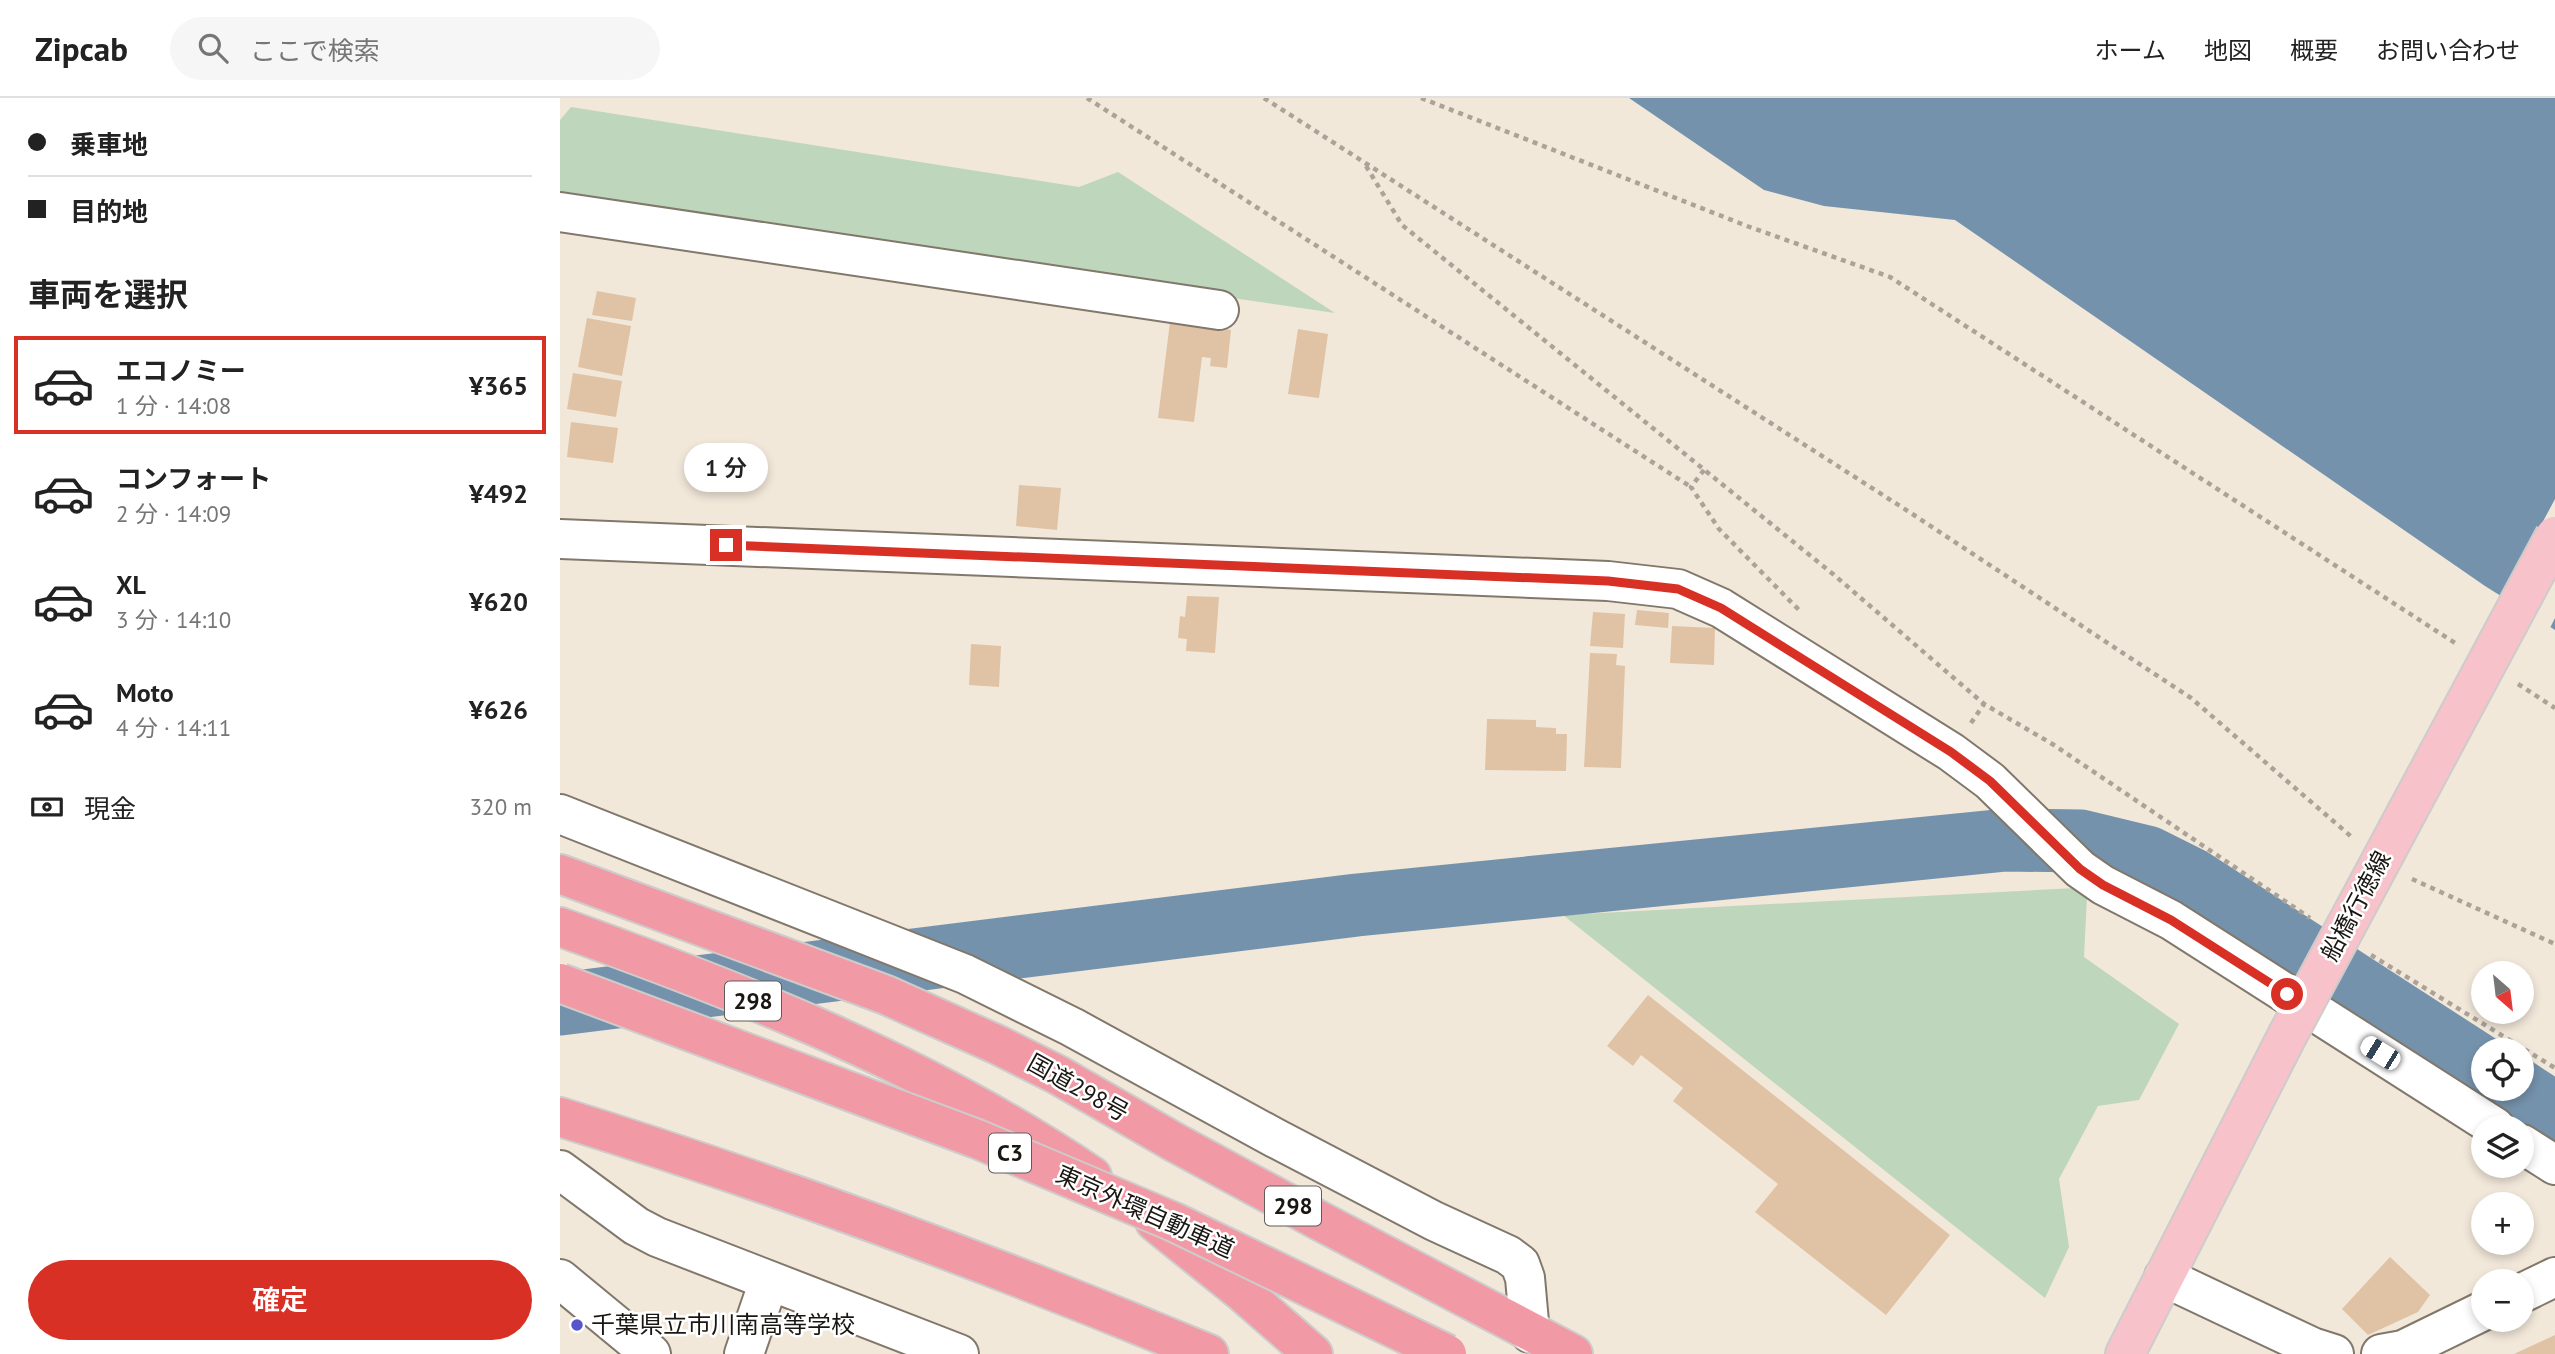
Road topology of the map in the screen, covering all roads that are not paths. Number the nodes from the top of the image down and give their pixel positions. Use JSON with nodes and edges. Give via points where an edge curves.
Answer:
{"nodes":[{"id":1,"x":560,"y":212,"type":"edge"},
{"id":2,"x":1219,"y":310,"type":"dead end"},
{"id":3,"x":2555,"y":536,"type":"edge"},
{"id":4,"x":560,"y":539,"type":"edge"},
{"id":5,"x":560,"y":814,"type":"edge"},
{"id":6,"x":560,"y":874,"type":"edge"},
{"id":7,"x":560,"y":927,"type":"edge"},
{"id":8,"x":560,"y":983,"type":"edge"},
{"id":9,"x":2476,"y":1115,"type":"edge"},
{"id":10,"x":560,"y":1117,"type":"edge"},
{"id":11,"x":2534,"y":1152,"type":"edge"},
{"id":12,"x":2555,"y":1165,"type":"edge"},
{"id":13,"x":560,"y":1170,"type":"edge"},
{"id":14,"x":2164,"y":1277,"type":"junction"},
{"id":15,"x":2555,"y":1277,"type":"edge"},
{"id":16,"x":560,"y":1279,"type":"edge"},
{"id":17,"x":769,"y":1281,"type":"junction"},
{"id":18,"x":2534,"y":1287,"type":"edge"},
{"id":19,"x":2471,"y":1317,"type":"edge"},
{"id":20,"x":1530,"y":1333,"type":"junction"},
{"id":21,"x":651,"y":1354,"type":"edge"},
{"id":22,"x":744,"y":1354,"type":"edge"},
{"id":23,"x":959,"y":1354,"type":"edge"},
{"id":24,"x":1209,"y":1354,"type":"edge"},
{"id":25,"x":1313,"y":1354,"type":"edge"},
{"id":26,"x":1447,"y":1354,"type":"edge"},
{"id":27,"x":1573,"y":1354,"type":"edge"},
{"id":28,"x":2125,"y":1354,"type":"edge"},
{"id":29,"x":2334,"y":1354,"type":"edge"},
{"id":30,"x":2381,"y":1354,"type":"edge"}],
"edges":[{"from":1,"to":2,"type":"street"},
{"from":3,"to":14,"type":"main road","name":"船橋行徳線","bridge":true,"via":[[2287,1036]]},
{"from":4,"to":9,"type":"street","via":[[1678,589],[1721,608],[1951,752],[1990,781],[2080,869],[2103,885],[2171,920]]},
{"from":5,"to":20,"type":"street","via":[[965,974],[1434,1221],[1508,1255],[1520,1264],[1525,1278]]},
{"from":6,"to":20,"type":"highway","name":"国道298号","number":"298","via":[[952,1023],[1058,1075]]},
{"from":7,"to":25,"type":"highway","number":"298","via":[[793,1017],[999,1117],[1121,1196]]},
{"from":8,"to":26,"type":"highway","name":"東京外環自動車道","number":"C3","bridge":true,"via":[[977,1139],[1174,1222]]},
{"from":10,"to":24,"type":"highway","via":[[912,1238]]},
{"from":11,"to":12,"type":"street"},
{"from":13,"to":17,"type":"street","via":[[636,1226]]},
{"from":14,"to":28,"type":"main road","name":"船橋行徳線"},
{"from":14,"to":29,"type":"street"},
{"from":15,"to":18,"type":"street"},
{"from":16,"to":21,"type":"street"},
{"from":17,"to":22,"type":"street"},
{"from":17,"to":23,"type":"street"},
{"from":19,"to":30,"type":"street","via":[[2403,1350]]},
{"from":20,"to":27,"type":"highway","name":"国道298号","number":"298"}]}
